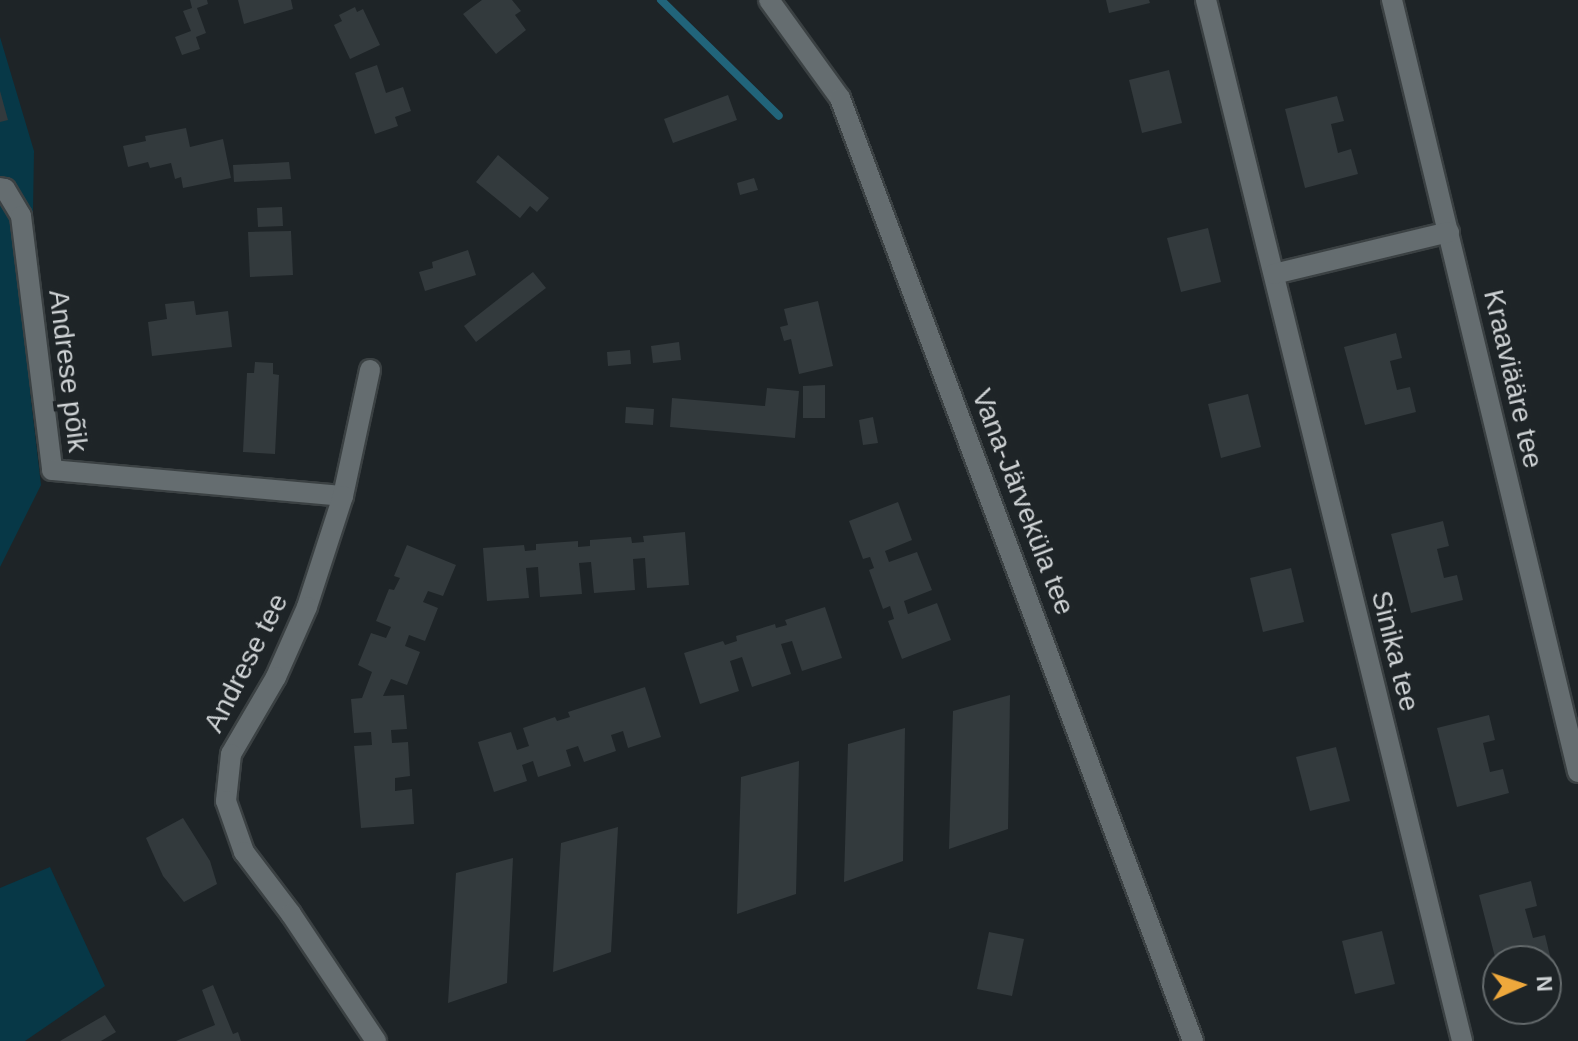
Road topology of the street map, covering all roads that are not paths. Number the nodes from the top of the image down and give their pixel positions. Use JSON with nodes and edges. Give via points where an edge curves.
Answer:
{"nodes":[{"id":1,"x":769,"y":0,"type":"edge"},
{"id":2,"x":1206,"y":0,"type":"edge"},
{"id":3,"x":1392,"y":0,"type":"edge"},
{"id":4,"x":0,"y":188,"type":"edge"},
{"id":5,"x":1449,"y":232,"type":"junction"},
{"id":6,"x":1274,"y":274,"type":"junction"},
{"id":7,"x":370,"y":370,"type":"dead end"},
{"id":8,"x":343,"y":496,"type":"junction"},
{"id":9,"x":1578,"y":772,"type":"edge"},
{"id":10,"x":376,"y":1041,"type":"edge"},
{"id":11,"x":1193,"y":1041,"type":"edge"},
{"id":12,"x":1462,"y":1041,"type":"edge"}],
"edges":[{"from":1,"to":11,"type":"street","name":"Vana-Järveküla tee","via":[[840,98]]},
{"from":2,"to":6,"type":"street","name":"Sinika tee"},
{"from":3,"to":5,"type":"street","name":"Kraaviääre tee"},
{"from":4,"to":8,"type":"street","name":"Andrese põik","via":[[21,216],[52,470]]},
{"from":5,"to":6,"type":"street"},
{"from":5,"to":9,"type":"street","name":"Kraaviääre tee"},
{"from":6,"to":12,"type":"street","name":"Sinika tee"},
{"from":7,"to":8,"type":"street","name":"Andrese tee"},
{"from":8,"to":10,"type":"street","name":"Andrese tee","via":[[307,607],[276,677],[231,754],[226,801],[244,852]]}]}
